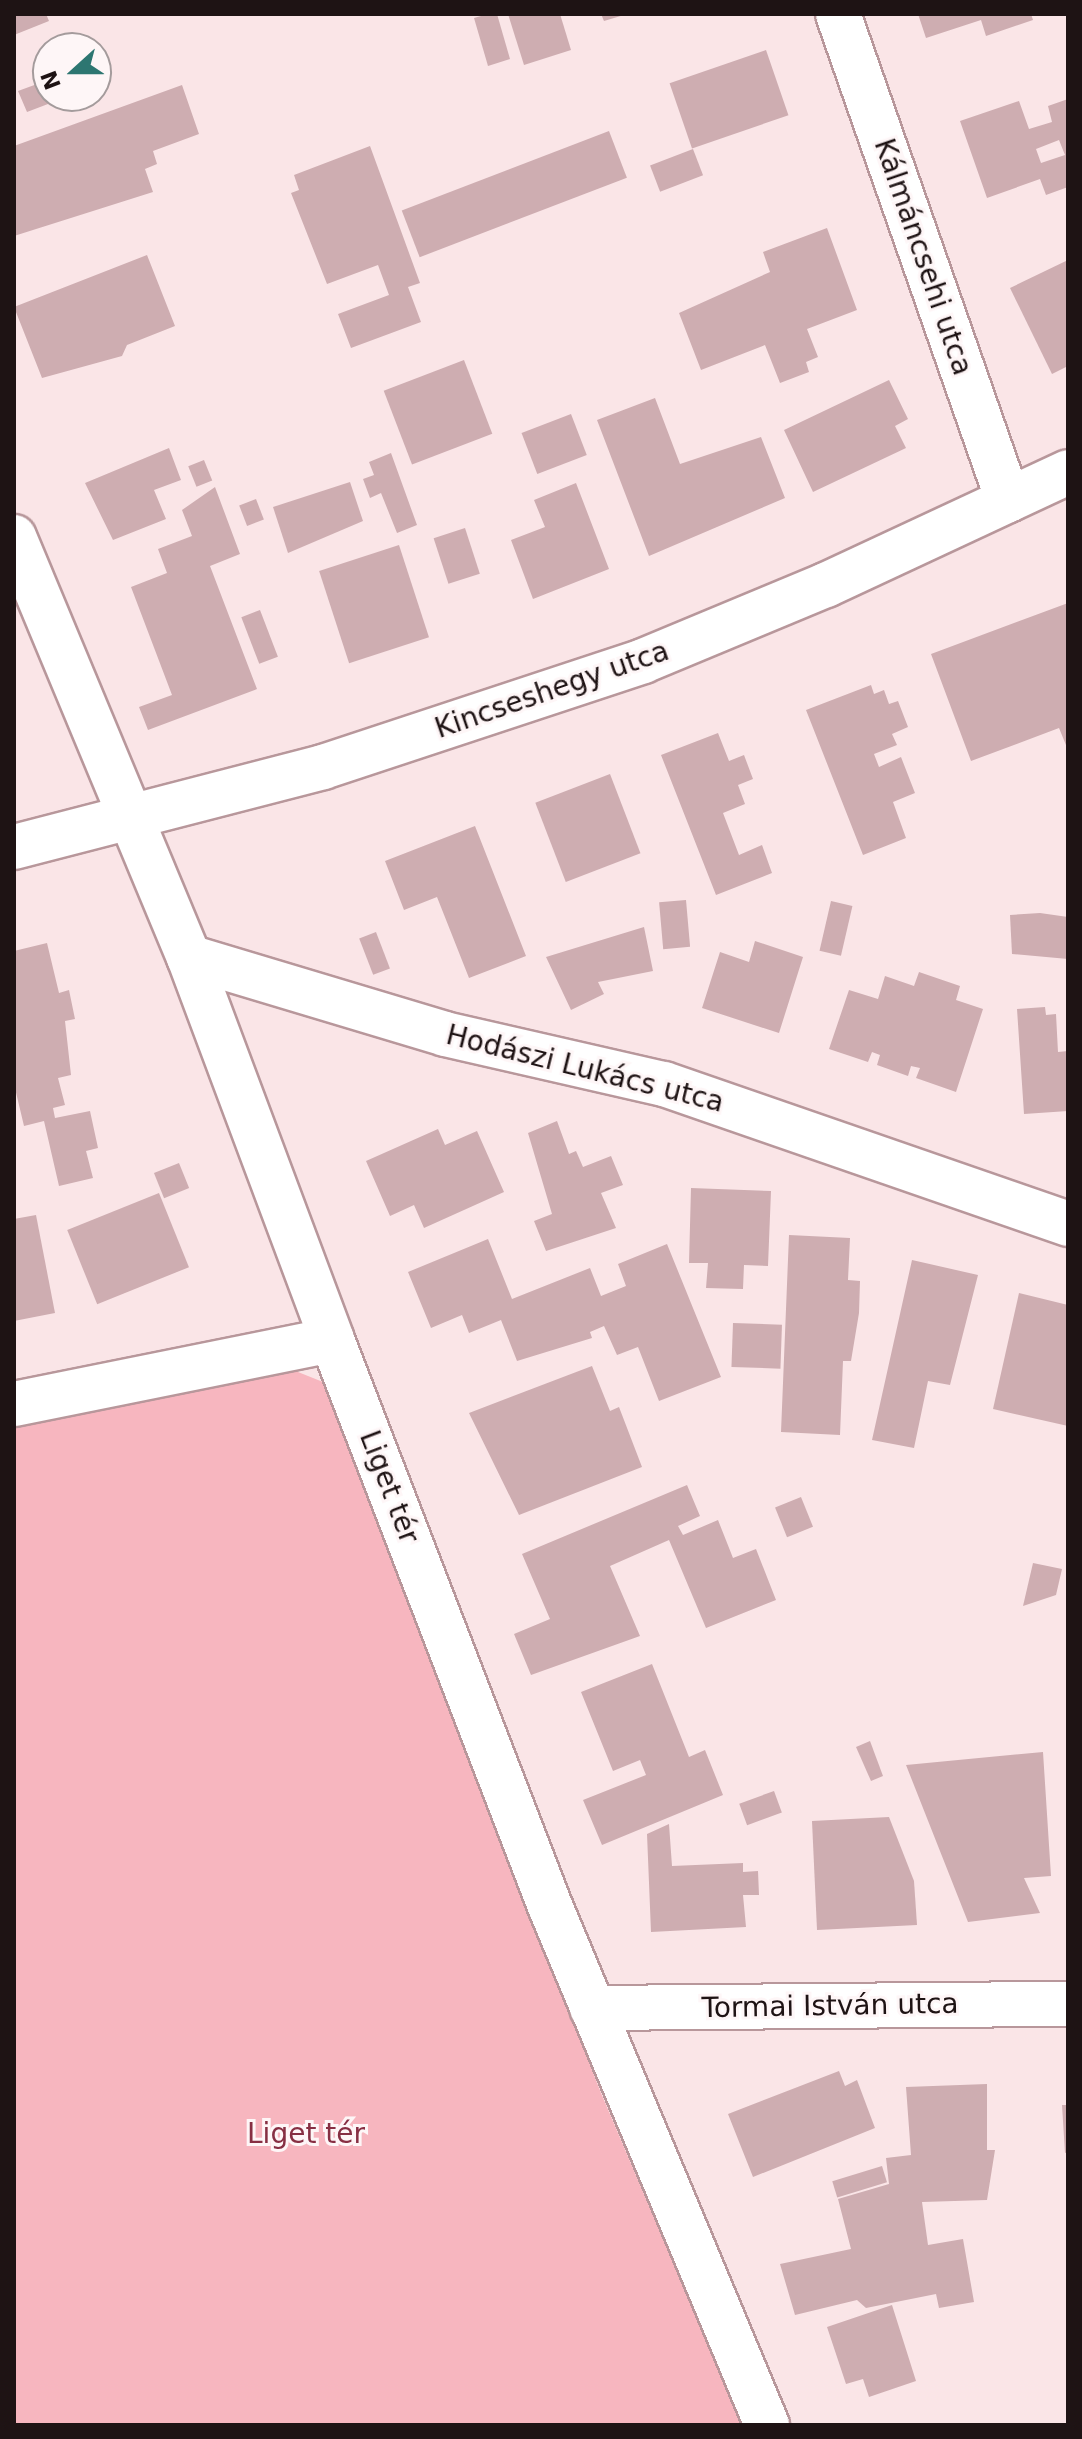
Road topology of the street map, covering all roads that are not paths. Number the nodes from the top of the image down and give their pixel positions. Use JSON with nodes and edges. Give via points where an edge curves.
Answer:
{"nodes":[{"id":1,"x":838,"y":14,"type":"edge"},
{"id":2,"x":1068,"y":472,"type":"edge"},
{"id":3,"x":1008,"y":500,"type":"junction"},
{"id":4,"x":14,"y":537,"type":"edge"},
{"id":5,"x":129,"y":821,"type":"junction"},
{"id":6,"x":14,"y":847,"type":"edge"},
{"id":7,"x":189,"y":957,"type":"junction"},
{"id":8,"x":1068,"y":1224,"type":"edge"},
{"id":9,"x":332,"y":1340,"type":"junction"},
{"id":10,"x":14,"y":1404,"type":"edge"},
{"id":11,"x":1068,"y":2004,"type":"edge"},
{"id":12,"x":592,"y":2008,"type":"junction"},
{"id":13,"x":767,"y":2425,"type":"edge"}],
"edges":[{"from":1,"to":3,"type":"street","name":"Kálmáncsehi utca"},
{"from":2,"to":3,"type":"street","name":"Kincseshegy utca"},
{"from":3,"to":5,"type":"street","name":"Kincseshegy utca","via":[[643,661],[323,767]]},
{"from":4,"to":5,"type":"street","name":"Liget tér"},
{"from":5,"to":6,"type":"street","name":"Kincseshegy utca"},
{"from":5,"to":7,"type":"street","name":"Liget tér"},
{"from":7,"to":8,"type":"street","name":"Hodászi Lukács utca","via":[[445,1034],[664,1084]]},
{"from":7,"to":9,"type":"street","name":"Liget tér"},
{"from":9,"to":10,"type":"street"},
{"from":9,"to":12,"type":"street","name":"Liget tér"},
{"from":11,"to":12,"type":"street","name":"Tormai István utca"},
{"from":12,"to":13,"type":"street","name":"Liget tér"}]}
